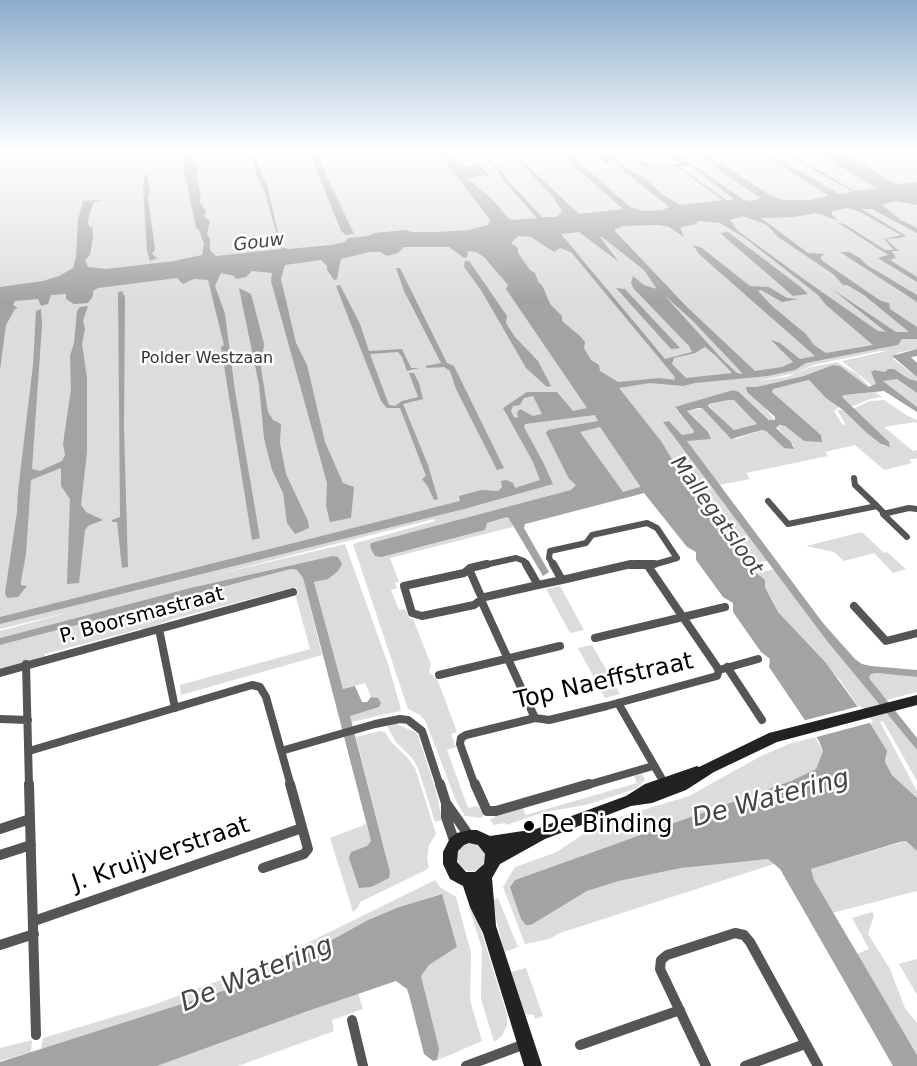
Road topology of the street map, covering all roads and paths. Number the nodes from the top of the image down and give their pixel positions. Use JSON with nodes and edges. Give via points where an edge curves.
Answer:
{"nodes":[{"id":1,"x":854,"y":482,"type":"dead end"},
{"id":2,"x":768,"y":501,"type":"dead end"},
{"id":3,"x":877,"y":506,"type":"junction"},
{"id":4,"x":917,"y":509,"type":"edge"},
{"id":5,"x":885,"y":514,"type":"junction"},
{"id":6,"x":907,"y":537,"type":"dead end"},
{"id":7,"x":648,"y":566,"type":"junction"},
{"id":8,"x":469,"y":569,"type":"junction"},
{"id":9,"x":562,"y":580,"type":"junction"},
{"id":10,"x":538,"y":586,"type":"junction"},
{"id":11,"x":293,"y":592,"type":"dead end"},
{"id":12,"x":481,"y":597,"type":"junction"},
{"id":13,"x":854,"y":606,"type":"dead end"},
{"id":14,"x":725,"y":607,"type":"dead end"},
{"id":15,"x":682,"y":617,"type":"junction"},
{"id":16,"x":159,"y":629,"type":"junction"},
{"id":17,"x":917,"y":633,"type":"edge"},
{"id":18,"x":594,"y":638,"type":"dead end"},
{"id":19,"x":560,"y":646,"type":"dead end"},
{"id":20,"x":508,"y":659,"type":"junction"},
{"id":21,"x":758,"y":660,"type":"dead end"},
{"id":22,"x":26,"y":664,"type":"junction"},
{"id":23,"x":723,"y":669,"type":"junction"},
{"id":24,"x":0,"y":673,"type":"edge"},
{"id":25,"x":439,"y":675,"type":"dead end"},
{"id":26,"x":917,"y":700,"type":"edge"},
{"id":27,"x":618,"y":703,"type":"junction"},
{"id":28,"x":175,"y":708,"type":"junction"},
{"id":29,"x":535,"y":718,"type":"junction"},
{"id":30,"x":0,"y":719,"type":"edge"},
{"id":31,"x":28,"y":720,"type":"junction"},
{"id":32,"x":762,"y":720,"type":"dead end"},
{"id":33,"x":29,"y":751,"type":"junction"},
{"id":34,"x":281,"y":751,"type":"junction"},
{"id":35,"x":653,"y":766,"type":"junction"},
{"id":36,"x":666,"y":787,"type":"junction"},
{"id":37,"x":446,"y":803,"type":"junction"},
{"id":38,"x":30,"y":819,"type":"junction"},
{"id":39,"x":302,"y":828,"type":"junction"},
{"id":40,"x":0,"y":829,"type":"edge"},
{"id":41,"x":540,"y":834,"type":"junction"},
{"id":42,"x":470,"y":837,"type":"junction"},
{"id":43,"x":455,"y":843,"type":"junction"},
{"id":44,"x":488,"y":843,"type":"junction"},
{"id":45,"x":31,"y":845,"type":"junction"},
{"id":46,"x":0,"y":855,"type":"edge"},
{"id":47,"x":494,"y":859,"type":"junction"},
{"id":48,"x":263,"y":868,"type":"dead end"},
{"id":49,"x":476,"y":877,"type":"junction"},
{"id":50,"x":34,"y":921,"type":"junction"},
{"id":51,"x":34,"y":934,"type":"junction"},
{"id":52,"x":0,"y":945,"type":"edge"},
{"id":53,"x":680,"y":1010,"type":"junction"},
{"id":54,"x":352,"y":1020,"type":"dead end"},
{"id":55,"x":36,"y":1035,"type":"dead end"},
{"id":56,"x":525,"y":1043,"type":"junction"},
{"id":57,"x":805,"y":1044,"type":"junction"},
{"id":58,"x":580,"y":1045,"type":"dead end"},
{"id":59,"x":363,"y":1066,"type":"edge"},
{"id":60,"x":466,"y":1066,"type":"edge"},
{"id":61,"x":533,"y":1066,"type":"edge"},
{"id":62,"x":706,"y":1066,"type":"edge"},
{"id":63,"x":745,"y":1066,"type":"edge"},
{"id":64,"x":818,"y":1066,"type":"edge"}],
"edges":[{"from":1,"to":3,"type":"street"},
{"from":2,"to":3,"type":"street","via":[[788,524]]},
{"from":3,"to":5,"type":"street"},
{"from":4,"to":5,"type":"street"},
{"from":5,"to":6,"type":"street"},
{"from":7,"to":9,"type":"street","via":[[632,564]]},
{"from":7,"to":9,"type":"street","via":[[677,558],[657,528],[647,523],[592,535],[586,543],[550,550],[549,558]]},
{"from":7,"to":15,"type":"street"},
{"from":8,"to":10,"type":"street","via":[[520,558]]},
{"from":8,"to":12,"type":"street"},
{"from":8,"to":12,"type":"street","via":[[404,586],[412,613],[416,616],[474,605]]},
{"from":9,"to":10,"type":"street"},
{"from":10,"to":12,"type":"street"},
{"from":11,"to":16,"type":"street","name":"P. Boorsmastraat"},
{"from":12,"to":20,"type":"street"},
{"from":13,"to":17,"type":"street","via":[[886,641]]},
{"from":14,"to":15,"type":"street"},
{"from":15,"to":18,"type":"street"},
{"from":15,"to":23,"type":"street"},
{"from":16,"to":22,"type":"street","name":"P. Boorsmastraat"},
{"from":16,"to":28,"type":"street"},
{"from":19,"to":20,"type":"street"},
{"from":20,"to":25,"type":"street"},
{"from":20,"to":29,"type":"street"},
{"from":21,"to":23,"type":"street","name":"Top Naeffstraat"},
{"from":22,"to":24,"type":"street","name":"P. Boorsmastraat"},
{"from":22,"to":31,"type":"street"},
{"from":23,"to":27,"type":"street","name":"Top Naeffstraat","via":[[717,676]]},
{"from":23,"to":32,"type":"street"},
{"from":26,"to":36,"type":"street","via":[[800,729],[752,746],[688,782]]},
{"from":27,"to":29,"type":"street","name":"Top Naeffstraat","via":[[549,720]]},
{"from":27,"to":35,"type":"street"},
{"from":28,"to":33,"type":"street"},
{"from":28,"to":34,"type":"street","via":[[252,685],[260,687]]},
{"from":29,"to":35,"type":"street","name":"Top Naeffstraat","via":[[461,738],[487,811]]},
{"from":30,"to":31,"type":"street"},
{"from":31,"to":33,"type":"street"},
{"from":33,"to":38,"type":"street"},
{"from":34,"to":37,"type":"street","via":[[375,724],[408,720],[422,731]]},
{"from":34,"to":39,"type":"street"},
{"from":35,"to":36,"type":"street"},
{"from":36,"to":41,"type":"street","via":[[652,797],[631,800]]},
{"from":37,"to":42,"type":"street"},
{"from":37,"to":43,"type":"street","via":[[446,817]]},
{"from":38,"to":40,"type":"street"},
{"from":38,"to":45,"type":"street"},
{"from":39,"to":48,"type":"street","via":[[308,849],[304,854]]},
{"from":39,"to":50,"type":"street","name":"J. Kruijverstraat"},
{"from":41,"to":44,"type":"street"},
{"from":41,"to":47,"type":"street"},
{"from":42,"to":43,"type":"street"},
{"from":42,"to":44,"type":"street"},
{"from":43,"to":49,"type":"street","via":[[448,858],[450,867],[455,873]]},
{"from":44,"to":47,"type":"street"},
{"from":45,"to":46,"type":"street"},
{"from":45,"to":50,"type":"street"},
{"from":47,"to":49,"type":"street","via":[[491,869]]},
{"from":49,"to":56,"type":"street","via":[[478,907],[490,930]]},
{"from":50,"to":51,"type":"street"},
{"from":51,"to":52,"type":"street"},
{"from":51,"to":55,"type":"street"},
{"from":53,"to":57,"type":"street","via":[[660,969],[661,960],[735,933],[744,935]]},
{"from":53,"to":58,"type":"street"},
{"from":53,"to":62,"type":"street"},
{"from":54,"to":59,"type":"street"},
{"from":56,"to":60,"type":"street"},
{"from":56,"to":61,"type":"street"},
{"from":57,"to":63,"type":"street"},
{"from":57,"to":64,"type":"street"}]}
